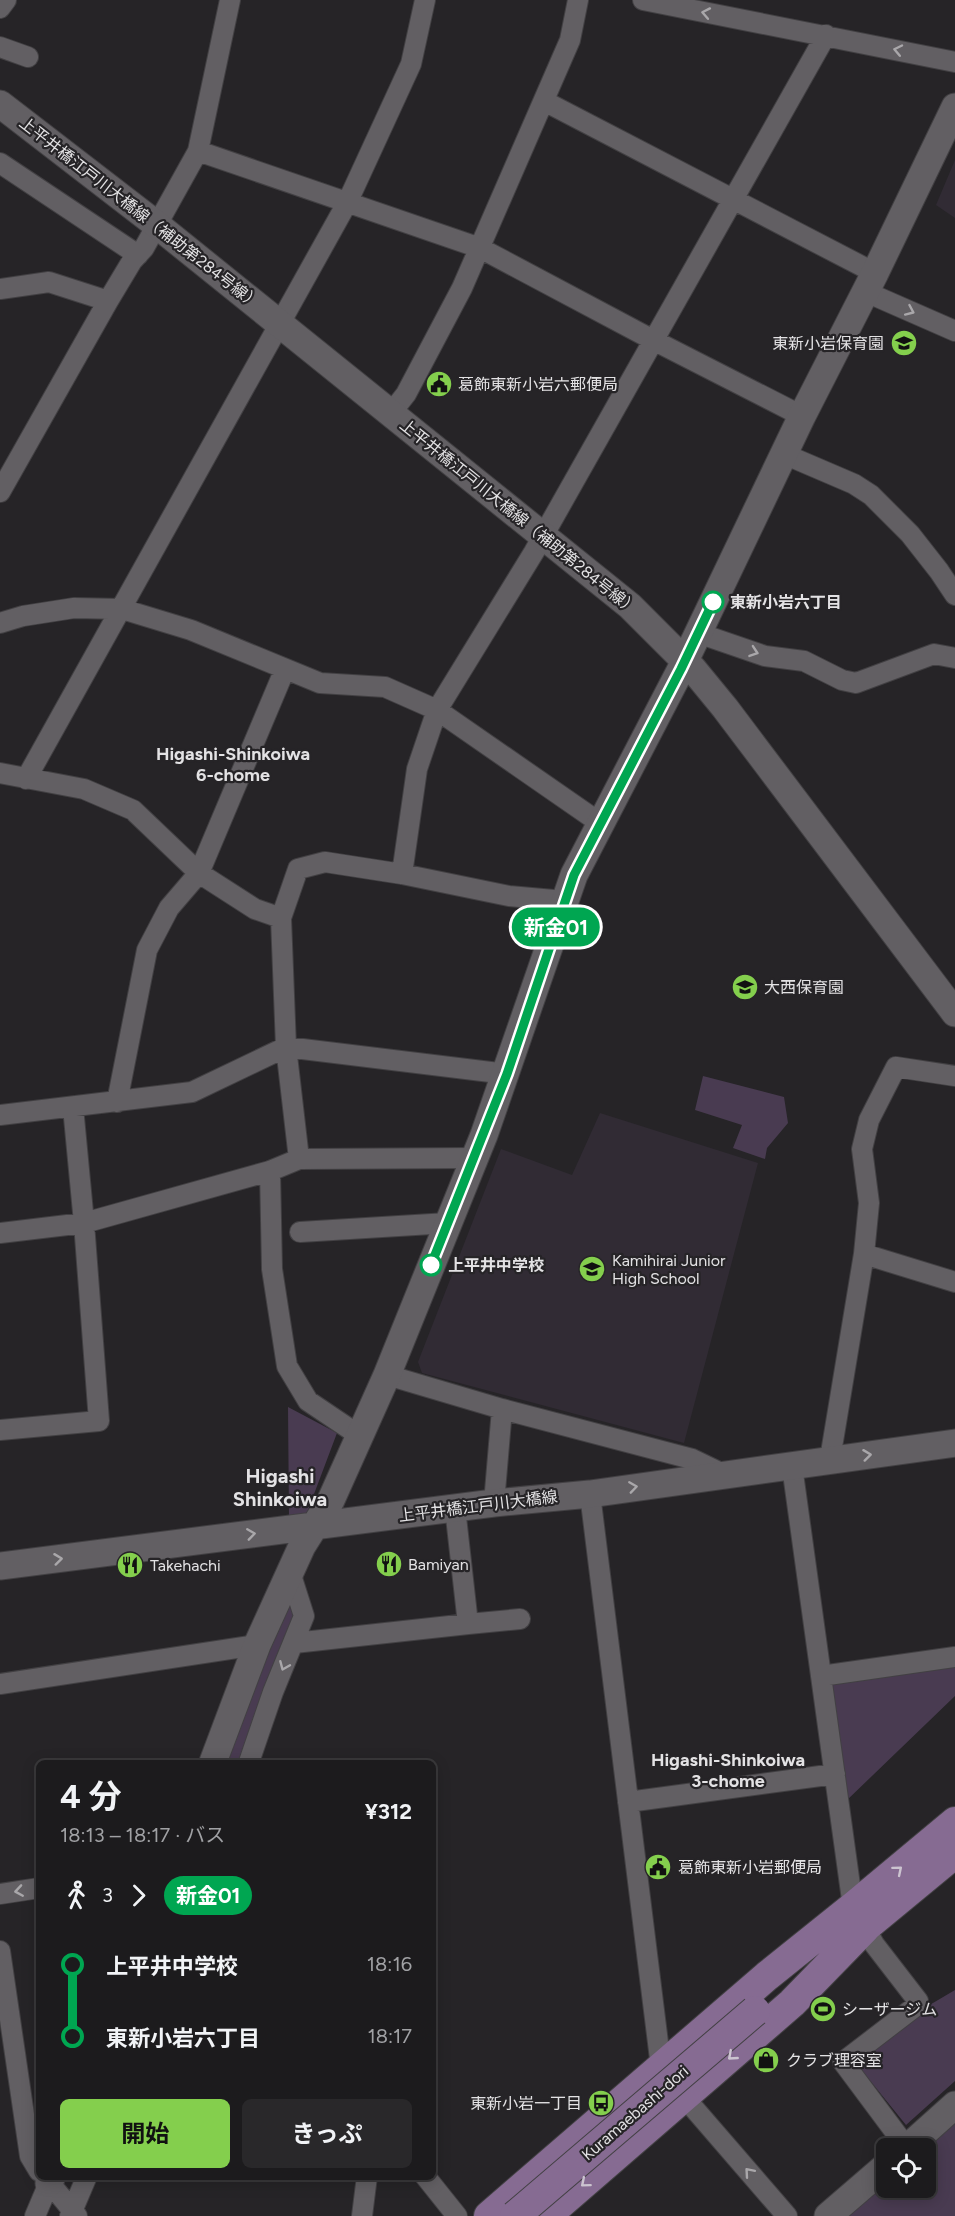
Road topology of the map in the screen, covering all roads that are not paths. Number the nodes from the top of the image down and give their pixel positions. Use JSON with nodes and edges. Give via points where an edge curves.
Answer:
{"nodes":[{"id":1,"x":6,"y":0,"type":"edge"},
{"id":2,"x":230,"y":0,"type":"edge"},
{"id":3,"x":425,"y":0,"type":"edge"},
{"id":4,"x":578,"y":0,"type":"edge"},
{"id":5,"x":643,"y":0,"type":"edge"},
{"id":6,"x":0,"y":8,"type":"edge"},
{"id":7,"x":826,"y":35,"type":"junction"},
{"id":8,"x":0,"y":48,"type":"edge"},
{"id":9,"x":28,"y":57,"type":"dead end"},
{"id":10,"x":955,"y":62,"type":"edge"},
{"id":11,"x":544,"y":101,"type":"junction"},
{"id":12,"x":0,"y":104,"type":"edge"},
{"id":13,"x":955,"y":107,"type":"edge"},
{"id":14,"x":198,"y":152,"type":"junction"},
{"id":15,"x":0,"y":163,"type":"edge"},
{"id":16,"x":734,"y":199,"type":"junction"},
{"id":17,"x":347,"y":202,"type":"junction"},
{"id":18,"x":157,"y":225,"type":"junction"},
{"id":19,"x":480,"y":248,"type":"junction"},
{"id":20,"x":138,"y":255,"type":"junction"},
{"id":21,"x":870,"y":283,"type":"junction"},
{"id":22,"x":0,"y":289,"type":"edge"},
{"id":23,"x":108,"y":301,"type":"junction"},
{"id":24,"x":281,"y":324,"type":"junction"},
{"id":25,"x":955,"y":331,"type":"edge"},
{"id":26,"x":655,"y":341,"type":"junction"},
{"id":27,"x":391,"y":413,"type":"junction"},
{"id":28,"x":802,"y":416,"type":"junction"},
{"id":29,"x":784,"y":454,"type":"junction"},
{"id":30,"x":0,"y":492,"type":"edge"},
{"id":31,"x":544,"y":535,"type":"junction"},
{"id":32,"x":955,"y":595,"type":"edge"},
{"id":33,"x":122,"y":609,"type":"junction"},
{"id":34,"x":0,"y":623,"type":"edge"},
{"id":35,"x":698,"y":633,"type":"junction"},
{"id":36,"x":955,"y":658,"type":"edge"},
{"id":37,"x":684,"y":661,"type":"junction"},
{"id":38,"x":285,"y":669,"type":"junction"},
{"id":39,"x":437,"y":710,"type":"junction"},
{"id":40,"x":0,"y":773,"type":"edge"},
{"id":41,"x":26,"y":779,"type":"junction"},
{"id":42,"x":600,"y":823,"type":"junction"},
{"id":43,"x":199,"y":873,"type":"junction"},
{"id":44,"x":402,"y":874,"type":"junction"},
{"id":45,"x":565,"y":902,"type":"junction"},
{"id":46,"x":281,"y":918,"type":"junction"},
{"id":47,"x":955,"y":1013,"type":"edge"},
{"id":48,"x":286,"y":1047,"type":"junction"},
{"id":49,"x":507,"y":1074,"type":"junction"},
{"id":50,"x":955,"y":1076,"type":"edge"},
{"id":51,"x":117,"y":1102,"type":"junction"},
{"id":52,"x":73,"y":1107,"type":"junction"},
{"id":53,"x":0,"y":1115,"type":"edge"},
{"id":54,"x":475,"y":1158,"type":"junction"},
{"id":55,"x":299,"y":1159,"type":"junction"},
{"id":56,"x":270,"y":1171,"type":"junction"},
{"id":57,"x":84,"y":1223,"type":"junction"},
{"id":58,"x":448,"y":1223,"type":"junction"},
{"id":59,"x":300,"y":1232,"type":"dead end"},
{"id":60,"x":0,"y":1233,"type":"edge"},
{"id":61,"x":864,"y":1254,"type":"junction"},
{"id":62,"x":955,"y":1282,"type":"edge"},
{"id":63,"x":387,"y":1375,"type":"junction"},
{"id":64,"x":502,"y":1409,"type":"junction"},
{"id":65,"x":0,"y":1430,"type":"edge"},
{"id":66,"x":360,"y":1436,"type":"junction"},
{"id":67,"x":955,"y":1443,"type":"edge"},
{"id":68,"x":830,"y":1459,"type":"junction"},
{"id":69,"x":792,"y":1466,"type":"junction"},
{"id":70,"x":723,"y":1474,"type":"junction"},
{"id":71,"x":590,"y":1494,"type":"junction"},
{"id":72,"x":494,"y":1503,"type":"junction"},
{"id":73,"x":455,"y":1508,"type":"junction"},
{"id":74,"x":314,"y":1526,"type":"junction"},
{"id":75,"x":0,"y":1566,"type":"edge"},
{"id":76,"x":290,"y":1572,"type":"junction"},
{"id":77,"x":520,"y":1619,"type":"dead end"},
{"id":78,"x":468,"y":1624,"type":"junction"},
{"id":79,"x":294,"y":1643,"type":"junction"},
{"id":80,"x":257,"y":1645,"type":"junction"},
{"id":81,"x":955,"y":1657,"type":"edge"},
{"id":82,"x":821,"y":1676,"type":"junction"},
{"id":83,"x":0,"y":1684,"type":"edge"},
{"id":84,"x":214,"y":1760,"type":"edge"},
{"id":85,"x":250,"y":1760,"type":"edge"},
{"id":86,"x":835,"y":1774,"type":"junction"},
{"id":87,"x":628,"y":1802,"type":"junction"},
{"id":88,"x":955,"y":1822,"type":"edge"},
{"id":89,"x":955,"y":1853,"type":"edge"},
{"id":90,"x":36,"y":1888,"type":"edge"},
{"id":91,"x":0,"y":1894,"type":"edge"},
{"id":92,"x":859,"y":1918,"type":"junction"},
{"id":93,"x":0,"y":1951,"type":"edge"},
{"id":94,"x":661,"y":2067,"type":"junction"},
{"id":95,"x":685,"y":2098,"type":"junction"},
{"id":96,"x":955,"y":2105,"type":"edge"},
{"id":97,"x":900,"y":2138,"type":"edge"},
{"id":98,"x":918,"y":2138,"type":"edge"},
{"id":99,"x":36,"y":2164,"type":"edge"},
{"id":100,"x":876,"y":2175,"type":"edge"},
{"id":101,"x":45,"y":2180,"type":"edge"},
{"id":102,"x":48,"y":2180,"type":"edge"},
{"id":103,"x":86,"y":2180,"type":"edge"},
{"id":104,"x":366,"y":2180,"type":"edge"},
{"id":105,"x":428,"y":2180,"type":"edge"},
{"id":106,"x":524,"y":2186,"type":"junction"},
{"id":107,"x":74,"y":2214,"type":"edge"},
{"id":108,"x":35,"y":2216,"type":"edge"},
{"id":109,"x":362,"y":2216,"type":"edge"},
{"id":110,"x":457,"y":2216,"type":"edge"},
{"id":111,"x":489,"y":2216,"type":"edge"},
{"id":112,"x":515,"y":2216,"type":"edge"},
{"id":113,"x":531,"y":2216,"type":"edge"},
{"id":114,"x":546,"y":2216,"type":"edge"},
{"id":115,"x":787,"y":2216,"type":"edge"},
{"id":116,"x":828,"y":2216,"type":"edge"}],
"edges":[{"from":1,"to":6,"type":"street"},
{"from":2,"to":14,"type":"street"},
{"from":3,"to":17,"type":"street","via":[[411,64]]},
{"from":4,"to":11,"type":"street","via":[[570,40]]},
{"from":7,"to":5,"type":"street","one_way":true},
{"from":10,"to":7,"type":"street","one_way":true},
{"from":7,"to":16,"type":"street"},
{"from":8,"to":9,"type":"street"},
{"from":11,"to":16,"type":"street"},
{"from":11,"to":19,"type":"street"},
{"from":12,"to":18,"type":"street","name":"上平井橋江戸川大橋線（補助第284号線）"},
{"from":13,"to":21,"type":"street"},
{"from":14,"to":17,"type":"street"},
{"from":14,"to":18,"type":"street"},
{"from":15,"to":20,"type":"street"},
{"from":16,"to":21,"type":"street"},
{"from":16,"to":26,"type":"street"},
{"from":17,"to":19,"type":"street"},
{"from":17,"to":24,"type":"street"},
{"from":18,"to":20,"type":"street"},
{"from":18,"to":24,"type":"street","name":"上平井橋江戸川大橋線（補助第284号線）"},
{"from":19,"to":26,"type":"street"},
{"from":19,"to":27,"type":"street","via":[[406,394]]},
{"from":20,"to":23,"type":"street"},
{"from":21,"to":25,"type":"street","one_way":true},
{"from":21,"to":28,"type":"street"},
{"from":22,"to":23,"type":"street","via":[[48,282]]},
{"from":23,"to":30,"type":"street"},
{"from":24,"to":27,"type":"street","name":"上平井橋江戸川大橋線（補助第284号線）"},
{"from":24,"to":33,"type":"street"},
{"from":26,"to":28,"type":"street"},
{"from":26,"to":31,"type":"street"},
{"from":27,"to":31,"type":"street","name":"上平井橋江戸川大橋線（補助第284号線）"},
{"from":28,"to":29,"type":"street"},
{"from":29,"to":32,"type":"street","via":[[871,495],[910,534]]},
{"from":29,"to":35,"type":"street"},
{"from":31,"to":37,"type":"street","name":"上平井橋江戸川大橋線（補助第284号線）","via":[[630,606]]},
{"from":31,"to":39,"type":"street"},
{"from":33,"to":34,"type":"street","via":[[74,608]]},
{"from":33,"to":38,"type":"street","via":[[191,630]]},
{"from":33,"to":41,"type":"street"},
{"from":35,"to":36,"type":"street","one_way":true,"via":[[765,656],[804,662],[856,683],[934,654]]},
{"from":35,"to":37,"type":"street"},
{"from":37,"to":42,"type":"street"},
{"from":37,"to":47,"type":"street","name":"上平井橋江戸川大橋線（補助第284号線）","via":[[725,708]]},
{"from":38,"to":39,"type":"street","via":[[320,683],[385,687]]},
{"from":38,"to":43,"type":"street"},
{"from":39,"to":42,"type":"street"},
{"from":39,"to":44,"type":"street","via":[[417,769]]},
{"from":40,"to":41,"type":"street"},
{"from":41,"to":43,"type":"street","via":[[84,789],[133,810]]},
{"from":42,"to":45,"type":"street"},
{"from":43,"to":46,"type":"street","via":[[255,909]]},
{"from":43,"to":51,"type":"street","via":[[169,908],[147,950]]},
{"from":44,"to":45,"type":"street","via":[[509,896]]},
{"from":44,"to":46,"type":"street","via":[[325,862],[298,869]]},
{"from":45,"to":49,"type":"street"},
{"from":46,"to":48,"type":"street"},
{"from":48,"to":49,"type":"street"},
{"from":48,"to":51,"type":"street","via":[[192,1092]]},
{"from":48,"to":55,"type":"street"},
{"from":49,"to":54,"type":"street"},
{"from":50,"to":61,"type":"street","via":[[896,1067],[869,1120],[862,1149],[869,1203]]},
{"from":51,"to":52,"type":"street"},
{"from":52,"to":53,"type":"street"},
{"from":52,"to":57,"type":"street"},
{"from":54,"to":55,"type":"street"},
{"from":54,"to":58,"type":"street"},
{"from":55,"to":56,"type":"street"},
{"from":56,"to":57,"type":"street"},
{"from":56,"to":66,"type":"street","via":[[272,1269],[287,1366],[308,1401]]},
{"from":57,"to":60,"type":"street"},
{"from":57,"to":65,"type":"street","via":[[99,1421]]},
{"from":58,"to":59,"type":"street"},
{"from":58,"to":63,"type":"street"},
{"from":61,"to":62,"type":"street"},
{"from":61,"to":68,"type":"street"},
{"from":63,"to":64,"type":"street"},
{"from":63,"to":66,"type":"street"},
{"from":64,"to":70,"type":"street","via":[[692,1459]]},
{"from":64,"to":72,"type":"street"},
{"from":66,"to":74,"type":"street","via":[[331,1500]]},
{"from":68,"to":67,"type":"street","name":"上平井橋江戸川大橋線","one_way":true},
{"from":68,"to":69,"type":"street","name":"上平井橋江戸川大橋線"},
{"from":69,"to":70,"type":"street","name":"上平井橋江戸川大橋線"},
{"from":69,"to":82,"type":"street"},
{"from":71,"to":70,"type":"street","name":"上平井橋江戸川大橋線","one_way":true},
{"from":71,"to":72,"type":"street","name":"上平井橋江戸川大橋線"},
{"from":71,"to":87,"type":"street"},
{"from":72,"to":73,"type":"street","name":"上平井橋江戸川大橋線"},
{"from":73,"to":74,"type":"street","name":"上平井橋江戸川大橋線"},
{"from":73,"to":78,"type":"street"},
{"from":75,"to":74,"type":"street","name":"上平井橋江戸川大橋線","one_way":true},
{"from":74,"to":76,"type":"street"},
{"from":76,"to":79,"type":"street","via":[[304,1616]]},
{"from":76,"to":80,"type":"street"},
{"from":77,"to":78,"type":"street"},
{"from":78,"to":79,"type":"street"},
{"from":79,"to":85,"type":"street","one_way":true},
{"from":80,"to":83,"type":"street"},
{"from":80,"to":84,"type":"street"},
{"from":81,"to":82,"type":"street"},
{"from":82,"to":86,"type":"street"},
{"from":86,"to":87,"type":"street"},
{"from":86,"to":92,"type":"street"},
{"from":87,"to":94,"type":"street"},
{"from":92,"to":88,"type":"main road","name":"Kuramaebashi-dori","one_way":true},
{"from":89,"to":92,"type":"main road","name":"Kuramaebashi-dori"},
{"from":90,"to":91,"type":"street","one_way":true},
{"from":92,"to":94,"type":"main road","via":[[767,1976]]},
{"from":92,"to":95,"type":"main road","one_way":true,"via":[[792,2003]]},
{"from":92,"to":97,"type":"street","via":[[918,2001],[843,2062]]},
{"from":92,"to":112,"type":"main road","name":"Kuramaebashi-dori","bridge":true},
{"from":93,"to":99,"type":"street","via":[[30,2156]]},
{"from":94,"to":106,"type":"main road"},
{"from":95,"to":114,"type":"main road","one_way":true},
{"from":115,"to":95,"type":"street","one_way":true},
{"from":96,"to":98,"type":"street"},
{"from":100,"to":116,"type":"street"},
{"from":101,"to":108,"type":"street"},
{"from":102,"to":107,"type":"street"},
{"from":103,"to":107,"type":"street"},
{"from":104,"to":109,"type":"street"},
{"from":105,"to":110,"type":"street"},
{"from":106,"to":111,"type":"main road"},
{"from":106,"to":113,"type":"main road","via":[[521,2204]]}]}
